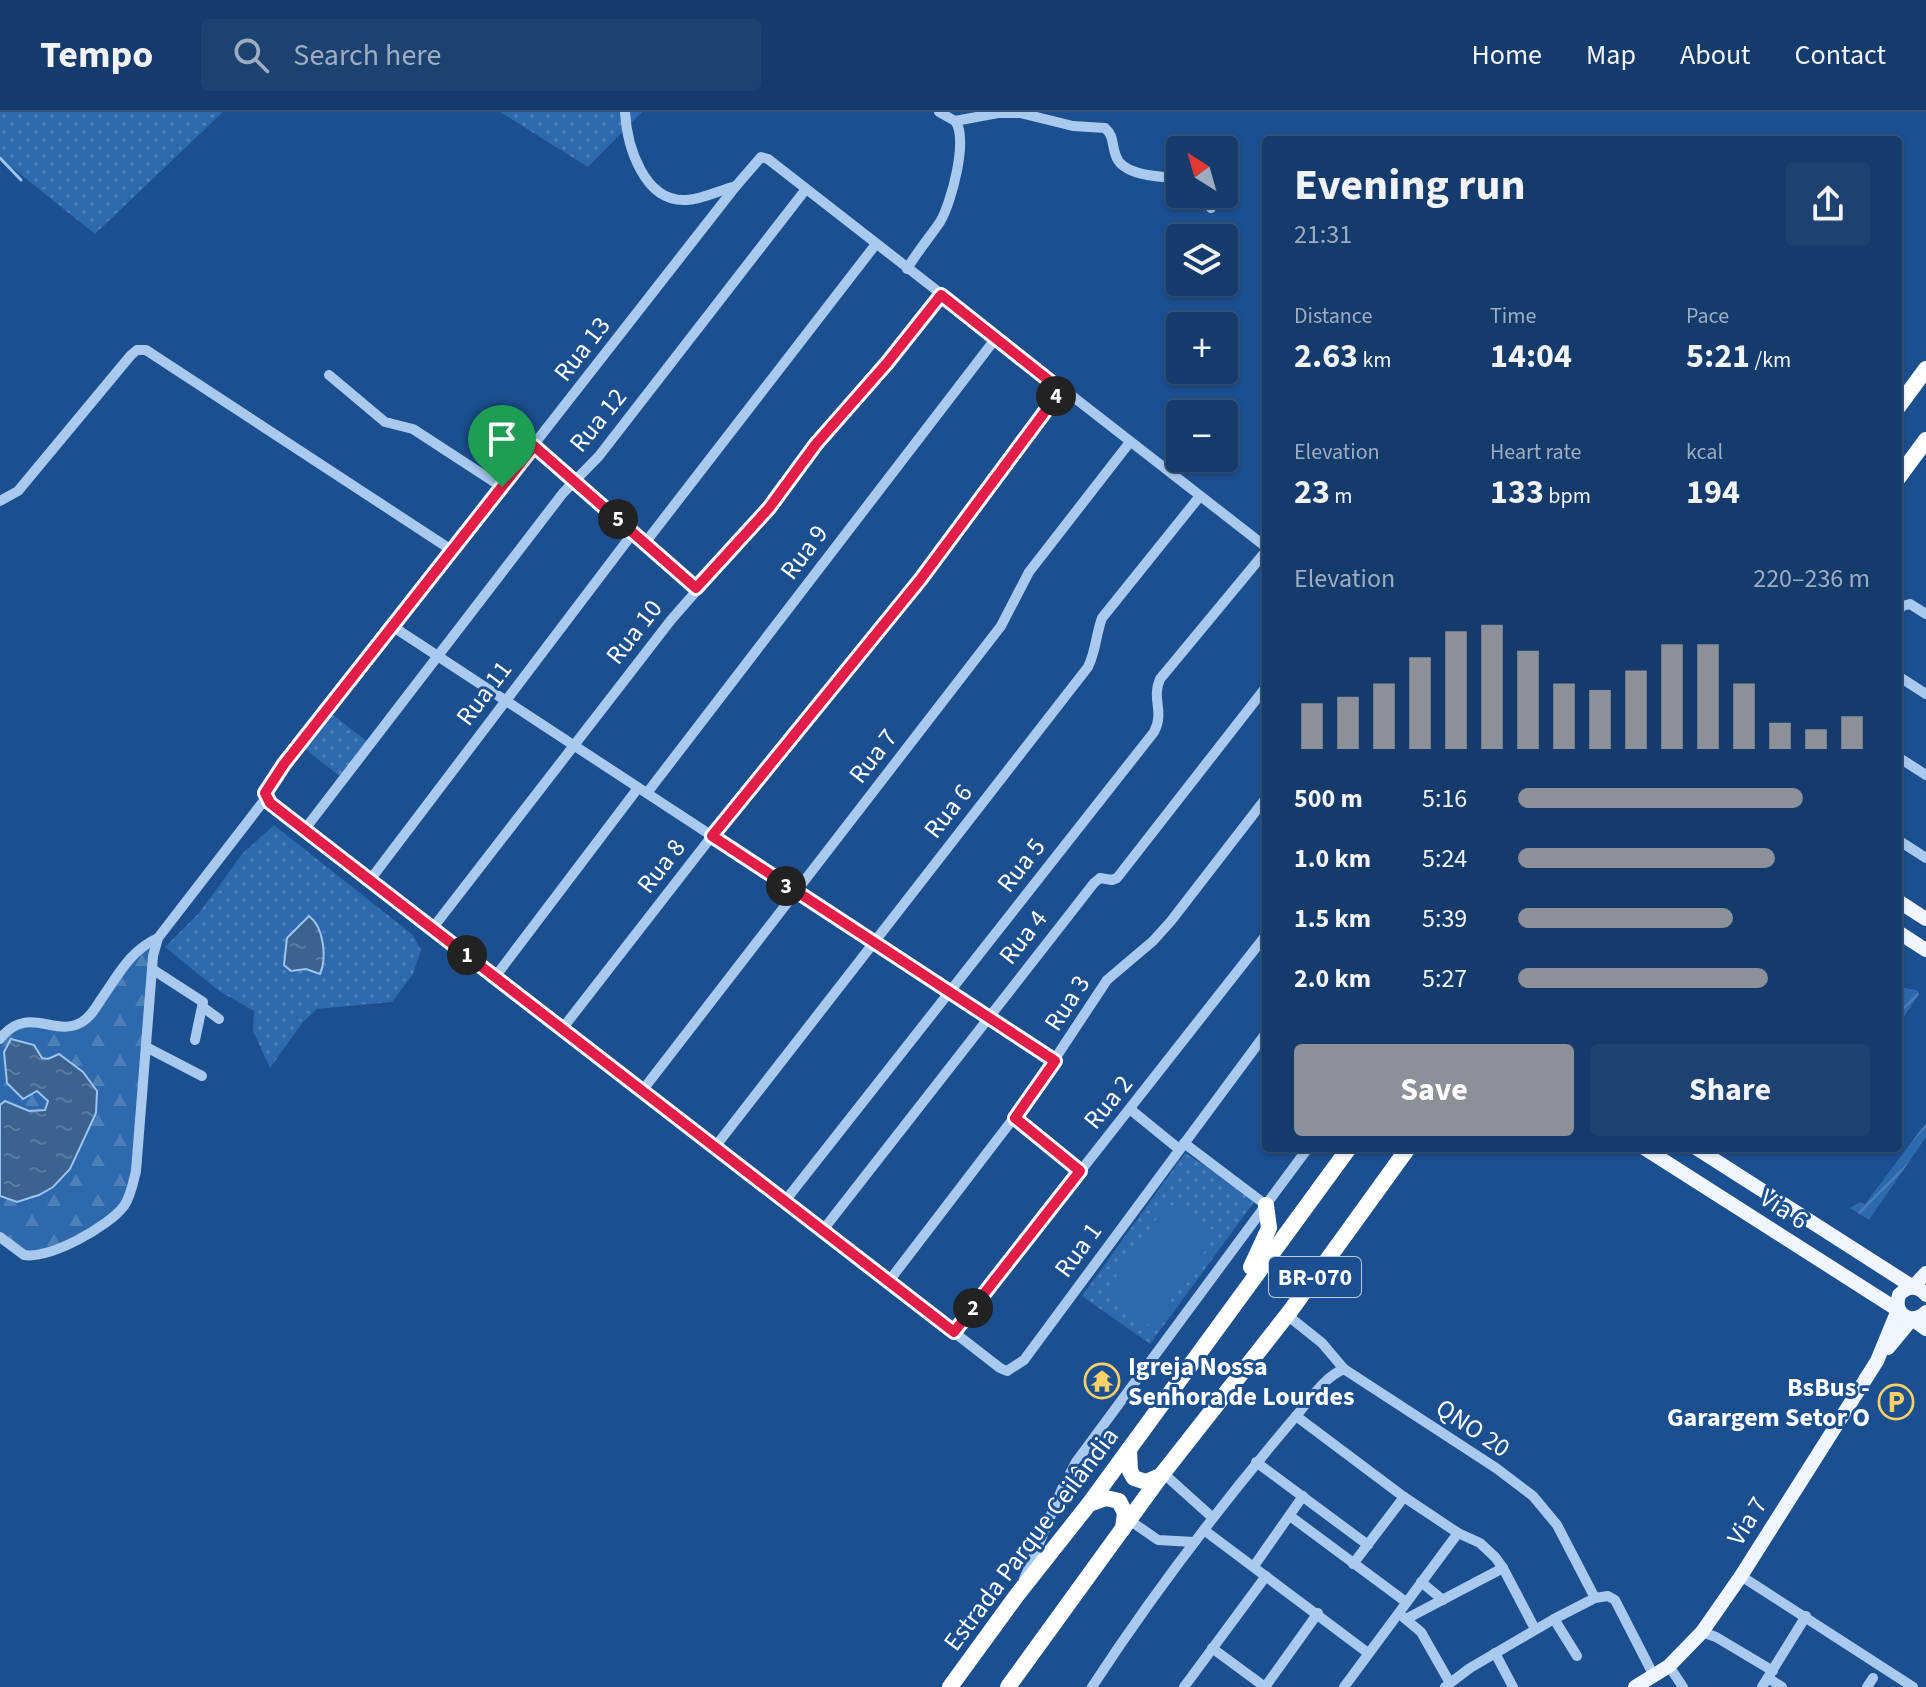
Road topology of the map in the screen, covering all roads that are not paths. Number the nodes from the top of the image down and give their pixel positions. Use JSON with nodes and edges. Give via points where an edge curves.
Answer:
{"nodes":[{"id":1,"x":625,"y":112,"type":"edge"},
{"id":2,"x":939,"y":112,"type":"edge"},
{"id":3,"x":955,"y":121,"type":"junction"},
{"id":4,"x":1166,"y":177,"type":"edge"},
{"id":5,"x":736,"y":186,"type":"junction"},
{"id":6,"x":806,"y":189,"type":"junction"},
{"id":7,"x":876,"y":244,"type":"junction"},
{"id":8,"x":907,"y":269,"type":"junction"},
{"id":9,"x":941,"y":295,"type":"junction"},
{"id":10,"x":996,"y":338,"type":"junction"},
{"id":11,"x":1926,"y":369,"type":"edge"},
{"id":12,"x":329,"y":375,"type":"dead end"},
{"id":13,"x":1061,"y":390,"type":"junction"},
{"id":14,"x":1902,"y":402,"type":"edge"},
{"id":15,"x":1926,"y":440,"type":"edge"},
{"id":16,"x":1130,"y":442,"type":"junction"},
{"id":17,"x":534,"y":446,"type":"junction"},
{"id":18,"x":1902,"y":473,"type":"edge"},
{"id":19,"x":575,"y":481,"type":"junction"},
{"id":20,"x":502,"y":487,"type":"junction"},
{"id":21,"x":1200,"y":496,"type":"junction"},
{"id":22,"x":0,"y":501,"type":"edge"},
{"id":23,"x":633,"y":533,"type":"junction"},
{"id":24,"x":645,"y":543,"type":"junction"},
{"id":25,"x":1262,"y":546,"type":"edge"},
{"id":26,"x":453,"y":551,"type":"junction"},
{"id":27,"x":1262,"y":554,"type":"edge"},
{"id":28,"x":696,"y":588,"type":"junction"},
{"id":29,"x":1902,"y":606,"type":"edge"},
{"id":30,"x":1926,"y":614,"type":"edge"},
{"id":31,"x":392,"y":626,"type":"junction"},
{"id":32,"x":438,"y":657,"type":"junction"},
{"id":33,"x":1902,"y":679,"type":"edge"},
{"id":34,"x":1262,"y":692,"type":"edge"},
{"id":35,"x":1926,"y":694,"type":"edge"},
{"id":36,"x":506,"y":701,"type":"junction"},
{"id":37,"x":574,"y":746,"type":"junction"},
{"id":38,"x":1902,"y":760,"type":"edge"},
{"id":39,"x":1926,"y":775,"type":"edge"},
{"id":40,"x":643,"y":790,"type":"junction"},
{"id":41,"x":266,"y":798,"type":"junction"},
{"id":42,"x":1262,"y":803,"type":"edge"},
{"id":43,"x":305,"y":829,"type":"junction"},
{"id":44,"x":712,"y":836,"type":"junction"},
{"id":45,"x":1902,"y":843,"type":"edge"},
{"id":46,"x":1926,"y":858,"type":"edge"},
{"id":47,"x":370,"y":880,"type":"junction"},
{"id":48,"x":795,"y":892,"type":"junction"},
{"id":49,"x":1902,"y":904,"type":"edge"},
{"id":50,"x":1926,"y":919,"type":"edge"},
{"id":51,"x":432,"y":929,"type":"junction"},
{"id":52,"x":1902,"y":935,"type":"edge"},
{"id":53,"x":158,"y":938,"type":"junction"},
{"id":54,"x":1262,"y":940,"type":"edge"},
{"id":55,"x":873,"y":943,"type":"junction"},
{"id":56,"x":1926,"y":950,"type":"edge"},
{"id":57,"x":152,"y":969,"type":"junction"},
{"id":58,"x":495,"y":977,"type":"junction"},
{"id":59,"x":949,"y":991,"type":"junction"},
{"id":60,"x":204,"y":1008,"type":"junction"},
{"id":61,"x":989,"y":1017,"type":"junction"},
{"id":62,"x":219,"y":1019,"type":"dead end"},
{"id":63,"x":562,"y":1029,"type":"junction"},
{"id":64,"x":1262,"y":1038,"type":"edge"},
{"id":65,"x":0,"y":1039,"type":"edge"},
{"id":66,"x":195,"y":1040,"type":"dead end"},
{"id":67,"x":146,"y":1047,"type":"junction"},
{"id":68,"x":1055,"y":1061,"type":"junction"},
{"id":69,"x":202,"y":1076,"type":"dead end"},
{"id":70,"x":642,"y":1091,"type":"junction"},
{"id":71,"x":1131,"y":1110,"type":"junction"},
{"id":72,"x":1015,"y":1118,"type":"junction"},
{"id":73,"x":1181,"y":1146,"type":"junction"},
{"id":74,"x":715,"y":1147,"type":"junction"},
{"id":75,"x":1305,"y":1152,"type":"edge"},
{"id":76,"x":1346,"y":1152,"type":"edge"},
{"id":77,"x":1405,"y":1152,"type":"edge"},
{"id":78,"x":1653,"y":1152,"type":"edge"},
{"id":79,"x":1689,"y":1152,"type":"edge"},
{"id":80,"x":1702,"y":1152,"type":"edge"},
{"id":81,"x":1080,"y":1171,"type":"junction"},
{"id":82,"x":1749,"y":1182,"type":"junction"},
{"id":83,"x":785,"y":1201,"type":"junction"},
{"id":84,"x":1266,"y":1205,"type":"junction"},
{"id":85,"x":823,"y":1230,"type":"junction"},
{"id":86,"x":0,"y":1237,"type":"edge"},
{"id":87,"x":1926,"y":1273,"type":"edge"},
{"id":88,"x":889,"y":1281,"type":"junction"},
{"id":89,"x":1920,"y":1291,"type":"edge"},
{"id":90,"x":1231,"y":1308,"type":"junction"},
{"id":91,"x":1898,"y":1310,"type":"junction"},
{"id":92,"x":1926,"y":1312,"type":"edge"},
{"id":93,"x":1287,"y":1315,"type":"junction"},
{"id":94,"x":1912,"y":1319,"type":"junction"},
{"id":95,"x":1926,"y":1329,"type":"edge"},
{"id":96,"x":954,"y":1332,"type":"junction"},
{"id":97,"x":1877,"y":1361,"type":"junction"},
{"id":98,"x":1344,"y":1369,"type":"junction"},
{"id":99,"x":1296,"y":1416,"type":"junction"},
{"id":100,"x":1129,"y":1449,"type":"junction"},
{"id":101,"x":1256,"y":1462,"type":"junction"},
{"id":102,"x":1162,"y":1474,"type":"junction"},
{"id":103,"x":1303,"y":1496,"type":"junction"},
{"id":104,"x":1404,"y":1497,"type":"junction"},
{"id":105,"x":1089,"y":1504,"type":"junction"},
{"id":106,"x":1290,"y":1516,"type":"junction"},
{"id":107,"x":1213,"y":1518,"type":"junction"},
{"id":108,"x":1126,"y":1525,"type":"junction"},
{"id":109,"x":1204,"y":1530,"type":"junction"},
{"id":110,"x":1458,"y":1533,"type":"junction"},
{"id":111,"x":1194,"y":1542,"type":"junction"},
{"id":112,"x":1368,"y":1545,"type":"junction"},
{"id":113,"x":1353,"y":1564,"type":"junction"},
{"id":114,"x":1254,"y":1566,"type":"junction"},
{"id":115,"x":1503,"y":1568,"type":"junction"},
{"id":116,"x":1266,"y":1576,"type":"junction"},
{"id":117,"x":1741,"y":1576,"type":"junction"},
{"id":118,"x":1421,"y":1582,"type":"junction"},
{"id":119,"x":1017,"y":1595,"type":"junction"},
{"id":120,"x":1595,"y":1598,"type":"junction"},
{"id":121,"x":1443,"y":1600,"type":"junction"},
{"id":122,"x":1406,"y":1602,"type":"junction"},
{"id":123,"x":1318,"y":1613,"type":"junction"},
{"id":124,"x":1402,"y":1616,"type":"junction"},
{"id":125,"x":1806,"y":1616,"type":"junction"},
{"id":126,"x":1554,"y":1619,"type":"junction"},
{"id":127,"x":1535,"y":1629,"type":"junction"},
{"id":128,"x":1702,"y":1632,"type":"junction"},
{"id":129,"x":1212,"y":1648,"type":"junction"},
{"id":130,"x":1368,"y":1653,"type":"junction"},
{"id":131,"x":1495,"y":1653,"type":"junction"},
{"id":132,"x":1577,"y":1656,"type":"dead end"},
{"id":133,"x":1669,"y":1666,"type":"junction"},
{"id":134,"x":1654,"y":1676,"type":"junction"},
{"id":135,"x":1768,"y":1678,"type":"edge"},
{"id":136,"x":1447,"y":1685,"type":"edge"},
{"id":137,"x":950,"y":1687,"type":"edge"},
{"id":138,"x":1008,"y":1687,"type":"edge"},
{"id":139,"x":1092,"y":1687,"type":"edge"},
{"id":140,"x":1184,"y":1687,"type":"edge"},
{"id":141,"x":1265,"y":1687,"type":"edge"},
{"id":142,"x":1344,"y":1687,"type":"edge"},
{"id":143,"x":1513,"y":1687,"type":"edge"},
{"id":144,"x":1635,"y":1687,"type":"edge"},
{"id":145,"x":1683,"y":1687,"type":"edge"},
{"id":146,"x":1782,"y":1687,"type":"edge"},
{"id":147,"x":1913,"y":1687,"type":"edge"}],
"edges":[{"from":1,"to":5,"type":"street","via":[[630,147],[662,196],[687,200]]},
{"from":2,"to":3,"type":"street"},
{"from":3,"to":4,"type":"street","via":[[1020,113],[1105,128],[1113,135],[1121,165]]},
{"from":3,"to":8,"type":"street","via":[[962,136],[954,186],[941,220]]},
{"from":5,"to":6,"type":"street","name":"Rua 13","via":[[761,157]]},
{"from":5,"to":17,"type":"street","name":"Rua 13"},
{"from":6,"to":7,"type":"street"},
{"from":6,"to":19,"type":"street","name":"Rua 12"},
{"from":7,"to":8,"type":"street"},
{"from":7,"to":24,"type":"street"},
{"from":8,"to":9,"type":"street"},
{"from":9,"to":10,"type":"street"},
{"from":9,"to":28,"type":"street","name":"Rua 10","via":[[769,508]]},
{"from":10,"to":13,"type":"street"},
{"from":10,"to":40,"type":"street","name":"Rua 9"},
{"from":11,"to":14,"type":"highway"},
{"from":12,"to":20,"type":"street","via":[[385,422],[413,429]]},
{"from":13,"to":16,"type":"street"},
{"from":13,"to":44,"type":"street","name":"Rua 8","via":[[911,592]]},
{"from":15,"to":18,"type":"highway"},
{"from":16,"to":21,"type":"street"},
{"from":16,"to":48,"type":"street","name":"Rua 7","via":[[1029,572],[1001,626]]},
{"from":17,"to":19,"type":"street"},
{"from":17,"to":20,"type":"street","name":"Rua 13"},
{"from":19,"to":23,"type":"street"},
{"from":19,"to":32,"type":"street","name":"Rua 12"},
{"from":20,"to":26,"type":"street","name":"Rua 13"},
{"from":21,"to":25,"type":"street"},
{"from":21,"to":55,"type":"street","name":"Rua 6","via":[[1102,618],[1088,667]]},
{"from":22,"to":26,"type":"street","via":[[18,491],[131,355],[146,350]]},
{"from":23,"to":24,"type":"street"},
{"from":23,"to":36,"type":"street","name":"Rua 11"},
{"from":24,"to":28,"type":"street"},
{"from":26,"to":31,"type":"street","name":"Rua 13"},
{"from":27,"to":59,"type":"street","name":"Rua 5","via":[[1160,679],[1155,690],[1160,720],[1154,732]]},
{"from":28,"to":37,"type":"street","name":"Rua 10"},
{"from":29,"to":30,"type":"street","via":[[1910,604]]},
{"from":31,"to":32,"type":"street"},
{"from":31,"to":41,"type":"street","name":"Rua 13","via":[[267,788]]},
{"from":32,"to":36,"type":"street"},
{"from":32,"to":43,"type":"street","name":"Rua 12"},
{"from":33,"to":35,"type":"street"},
{"from":34,"to":61,"type":"street","name":"Rua 4","via":[[1117,878],[1094,883]]},
{"from":36,"to":37,"type":"street"},
{"from":36,"to":47,"type":"street","name":"Rua 11"},
{"from":37,"to":40,"type":"street"},
{"from":37,"to":51,"type":"street","name":"Rua 10"},
{"from":38,"to":39,"type":"street"},
{"from":40,"to":44,"type":"street"},
{"from":40,"to":58,"type":"street","name":"Rua 9"},
{"from":41,"to":43,"type":"street"},
{"from":41,"to":53,"type":"street","name":"Rua 13"},
{"from":42,"to":68,"type":"street","name":"Rua 3","via":[[1171,921],[1107,980]]},
{"from":43,"to":47,"type":"street"},
{"from":44,"to":48,"type":"street"},
{"from":44,"to":63,"type":"street","name":"Rua 8"},
{"from":45,"to":46,"type":"street"},
{"from":47,"to":51,"type":"street"},
{"from":48,"to":55,"type":"street"},
{"from":48,"to":70,"type":"street","name":"Rua 7"},
{"from":49,"to":50,"type":"main road"},
{"from":51,"to":58,"type":"street"},
{"from":52,"to":56,"type":"main road"},
{"from":53,"to":57,"type":"street"},
{"from":53,"to":65,"type":"street","via":[[137,949],[83,1022],[66,1027],[24,1023]]},
{"from":54,"to":71,"type":"street","name":"Rua 2"},
{"from":55,"to":59,"type":"street"},
{"from":55,"to":74,"type":"street","name":"Rua 6"},
{"from":57,"to":60,"type":"street","via":[[203,1002]]},
{"from":57,"to":67,"type":"street"},
{"from":58,"to":63,"type":"street"},
{"from":59,"to":61,"type":"street"},
{"from":59,"to":83,"type":"street","name":"Rua 5"},
{"from":60,"to":62,"type":"street"},
{"from":60,"to":66,"type":"street"},
{"from":61,"to":68,"type":"street"},
{"from":61,"to":85,"type":"street","name":"Rua 4"},
{"from":63,"to":70,"type":"street"},
{"from":64,"to":73,"type":"street","name":"Rua 1"},
{"from":67,"to":69,"type":"street"},
{"from":67,"to":86,"type":"street","via":[[136,1171],[125,1204],[95,1230],[47,1252],[24,1255]]},
{"from":68,"to":72,"type":"street","name":"Rua 3"},
{"from":70,"to":74,"type":"street"},
{"from":71,"to":73,"type":"street"},
{"from":71,"to":81,"type":"street","name":"Rua 2"},
{"from":72,"to":81,"type":"street"},
{"from":72,"to":88,"type":"street","name":"Rua 3"},
{"from":73,"to":84,"type":"street"},
{"from":73,"to":96,"type":"street","name":"Rua 1","via":[[1014,1369],[1000,1368]]},
{"from":74,"to":83,"type":"street"},
{"from":75,"to":84,"type":"street"},
{"from":76,"to":90,"type":"highway","name":"Estrada Parque Ceilândia","number":"BR-070"},
{"from":77,"to":93,"type":"highway","number":"BR-070"},
{"from":78,"to":91,"type":"main road","name":"Via 6"},
{"from":79,"to":82,"type":"main road"},
{"from":80,"to":82,"type":"main road","name":"Via 6"},
{"from":81,"to":96,"type":"street","name":"Rua 2"},
{"from":82,"to":89,"type":"main road","name":"Via 6"},
{"from":83,"to":85,"type":"street"},
{"from":84,"to":90,"type":"highway","via":[[1269,1228]]},
{"from":84,"to":119,"type":"street","via":[[1076,1462]]},
{"from":85,"to":88,"type":"street"},
{"from":87,"to":89,"type":"main road"},
{"from":88,"to":96,"type":"street"},
{"from":89,"to":91,"type":"main road","name":"Via 7","via":[[1899,1295]]},
{"from":90,"to":100,"type":"highway","name":"Estrada Parque Ceilândia","number":"BR-070"},
{"from":91,"to":94,"type":"main road","name":"Via 6"},
{"from":91,"to":97,"type":"main road","name":"Via 7"},
{"from":92,"to":94,"type":"main road"},
{"from":93,"to":98,"type":"street","name":"QNO 20"},
{"from":93,"to":102,"type":"highway","number":"BR-070"},
{"from":94,"to":95,"type":"main road"},
{"from":94,"to":97,"type":"main road","name":"Via 7"},
{"from":97,"to":117,"type":"main road","name":"Via 7"},
{"from":98,"to":99,"type":"street"},
{"from":98,"to":120,"type":"street","name":"QNO 20","via":[[1533,1496],[1557,1525]]},
{"from":99,"to":101,"type":"street"},
{"from":99,"to":104,"type":"street"},
{"from":100,"to":102,"type":"highway","via":[[1134,1478],[1146,1482]]},
{"from":100,"to":105,"type":"highway","name":"Estrada Parque Ceilândia","number":"BR-070"},
{"from":101,"to":103,"type":"street"},
{"from":101,"to":107,"type":"street"},
{"from":102,"to":107,"type":"street"},
{"from":102,"to":108,"type":"highway","number":"BR-070"},
{"from":103,"to":106,"type":"street"},
{"from":103,"to":112,"type":"street"},
{"from":104,"to":110,"type":"street"},
{"from":104,"to":112,"type":"street"},
{"from":105,"to":108,"type":"highway","via":[[1106,1498],[1119,1501]]},
{"from":105,"to":119,"type":"highway","name":"Estrada Parque Ceilândia","number":"BR-070"},
{"from":106,"to":113,"type":"street"},
{"from":106,"to":114,"type":"street"},
{"from":107,"to":109,"type":"street"},
{"from":108,"to":111,"type":"street","via":[[1158,1540]]},
{"from":108,"to":138,"type":"highway","number":"BR-070"},
{"from":109,"to":111,"type":"street"},
{"from":109,"to":114,"type":"street"},
{"from":110,"to":115,"type":"street","via":[[1480,1543]]},
{"from":110,"to":118,"type":"street"},
{"from":111,"to":139,"type":"street"},
{"from":112,"to":113,"type":"street"},
{"from":113,"to":122,"type":"street"},
{"from":114,"to":116,"type":"street"},
{"from":115,"to":121,"type":"street"},
{"from":115,"to":127,"type":"street"},
{"from":116,"to":123,"type":"street"},
{"from":116,"to":129,"type":"street"},
{"from":117,"to":125,"type":"street"},
{"from":117,"to":128,"type":"main road","name":"Via 7"},
{"from":118,"to":121,"type":"street"},
{"from":118,"to":122,"type":"street"},
{"from":119,"to":137,"type":"highway","name":"Estrada Parque Ceilândia","number":"BR-070"},
{"from":120,"to":126,"type":"street"},
{"from":120,"to":134,"type":"street","name":"QNO 20","via":[[1615,1600]]},
{"from":121,"to":124,"type":"street"},
{"from":122,"to":124,"type":"street"},
{"from":123,"to":130,"type":"street"},
{"from":123,"to":141,"type":"street"},
{"from":124,"to":130,"type":"street"},
{"from":124,"to":136,"type":"street","via":[[1421,1632]]},
{"from":125,"to":135,"type":"street"},
{"from":125,"to":147,"type":"street"},
{"from":126,"to":127,"type":"street"},
{"from":126,"to":132,"type":"street"},
{"from":127,"to":131,"type":"street"},
{"from":128,"to":133,"type":"main road","name":"Via 7"},
{"from":128,"to":135,"type":"street"},
{"from":129,"to":140,"type":"street"},
{"from":129,"to":141,"type":"street"},
{"from":130,"to":142,"type":"street"},
{"from":131,"to":136,"type":"street"},
{"from":131,"to":143,"type":"street"},
{"from":133,"to":134,"type":"main road","name":"Via 7"},
{"from":133,"to":145,"type":"street"},
{"from":134,"to":144,"type":"main road","name":"Via 7"},
{"from":135,"to":146,"type":"street"}]}
